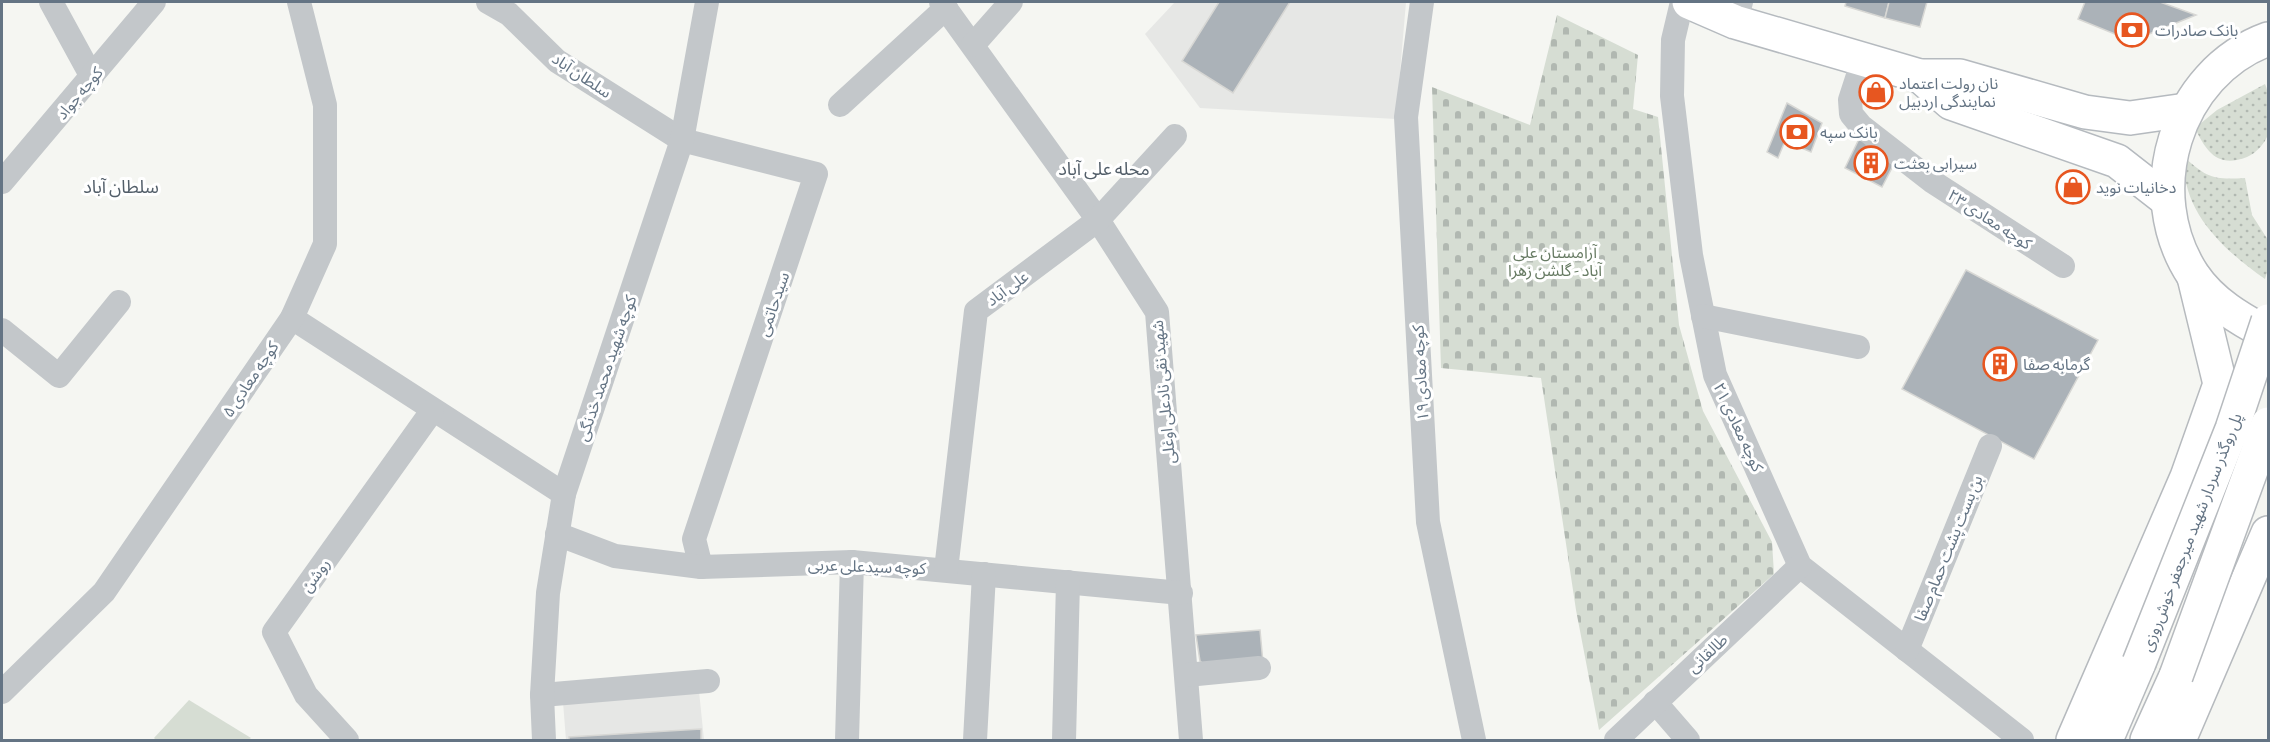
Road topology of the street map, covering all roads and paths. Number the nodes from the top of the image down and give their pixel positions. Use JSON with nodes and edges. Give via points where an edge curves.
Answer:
{"nodes":[{"id":1,"x":51,"y":2,"type":"edge"},
{"id":2,"x":154,"y":2,"type":"edge"},
{"id":3,"x":299,"y":2,"type":"edge"},
{"id":4,"x":488,"y":2,"type":"edge"},
{"id":5,"x":707,"y":2,"type":"edge"},
{"id":6,"x":1011,"y":2,"type":"edge"},
{"id":7,"x":1422,"y":2,"type":"edge"},
{"id":8,"x":1682,"y":2,"type":"edge"},
{"id":9,"x":1689,"y":2,"type":"edge"},
{"id":10,"x":943,"y":5,"type":"edge"},
{"id":11,"x":513,"y":8,"type":"edge"},
{"id":12,"x":1738,"y":12,"type":"edge"},
{"id":13,"x":2268,"y":39,"type":"edge"},
{"id":14,"x":973,"y":45,"type":"junction"},
{"id":15,"x":1863,"y":60,"type":"junction"},
{"id":16,"x":1920,"y":76,"type":"junction"},
{"id":17,"x":92,"y":77,"type":"junction"},
{"id":18,"x":840,"y":105,"type":"dead end"},
{"id":19,"x":2186,"y":110,"type":"junction"},
{"id":20,"x":1175,"y":136,"type":"dead end"},
{"id":21,"x":682,"y":140,"type":"junction"},
{"id":22,"x":2,"y":182,"type":"edge"},
{"id":23,"x":2167,"y":200,"type":"junction"},
{"id":24,"x":1098,"y":220,"type":"junction"},
{"id":25,"x":2063,"y":266,"type":"dead end"},
{"id":26,"x":2194,"y":277,"type":"junction"},
{"id":27,"x":118,"y":302,"type":"dead end"},
{"id":28,"x":1703,"y":316,"type":"junction"},
{"id":29,"x":292,"y":318,"type":"junction"},
{"id":30,"x":2268,"y":321,"type":"edge"},
{"id":31,"x":2,"y":330,"type":"edge"},
{"id":32,"x":2268,"y":334,"type":"edge"},
{"id":33,"x":1858,"y":347,"type":"dead end"},
{"id":34,"x":432,"y":411,"type":"junction"},
{"id":35,"x":2268,"y":424,"type":"edge"},
{"id":36,"x":1990,"y":446,"type":"dead end"},
{"id":37,"x":2268,"y":474,"type":"edge"},
{"id":38,"x":2187,"y":477,"type":"junction"},
{"id":39,"x":564,"y":494,"type":"junction"},
{"id":40,"x":2268,"y":533,"type":"edge"},
{"id":41,"x":557,"y":534,"type":"junction"},
{"id":42,"x":852,"y":562,"type":"junction"},
{"id":43,"x":1800,"y":566,"type":"junction"},
{"id":44,"x":701,"y":567,"type":"junction"},
{"id":45,"x":946,"y":570,"type":"junction"},
{"id":46,"x":984,"y":574,"type":"junction"},
{"id":47,"x":1068,"y":582,"type":"junction"},
{"id":48,"x":1181,"y":593,"type":"junction"},
{"id":49,"x":1907,"y":650,"type":"junction"},
{"id":50,"x":1259,"y":668,"type":"dead end"},
{"id":51,"x":1187,"y":675,"type":"junction"},
{"id":52,"x":708,"y":681,"type":"dead end"},
{"id":53,"x":2,"y":692,"type":"edge"},
{"id":54,"x":542,"y":695,"type":"junction"},
{"id":55,"x":1655,"y":702,"type":"junction"},
{"id":56,"x":347,"y":741,"type":"edge"},
{"id":57,"x":544,"y":741,"type":"edge"},
{"id":58,"x":847,"y":741,"type":"edge"},
{"id":59,"x":975,"y":741,"type":"edge"},
{"id":60,"x":1064,"y":741,"type":"edge"},
{"id":61,"x":1191,"y":741,"type":"edge"},
{"id":62,"x":1474,"y":741,"type":"edge"},
{"id":63,"x":1616,"y":741,"type":"edge"},
{"id":64,"x":1688,"y":741,"type":"edge"},
{"id":65,"x":2022,"y":741,"type":"edge"},
{"id":66,"x":2073,"y":741,"type":"edge"},
{"id":67,"x":2106,"y":741,"type":"edge"},
{"id":68,"x":2147,"y":741,"type":"edge"},
{"id":69,"x":2179,"y":741,"type":"edge"}],
"edges":[{"from":1,"to":17,"type":"street"},
{"from":2,"to":17,"type":"street","name":"کوچه جواد"},
{"from":3,"to":29,"type":"street","name":"کوچه معادی ۵","via":[[325,105],[325,244]]},
{"from":4,"to":11,"type":"street","name":"سلطان آباد"},
{"from":5,"to":21,"type":"street","name":"کوچه شهید محمد خدنگی"},
{"from":6,"to":14,"type":"street"},
{"from":7,"to":62,"type":"street","name":"کوچه معادی ۱۹","via":[[1406,117],[1428,522]]},
{"from":8,"to":28,"type":"street","name":"کوچه معادی ۲۱","via":[[1673,40],[1672,96],[1691,255]]},
{"from":9,"to":12,"type":"main road"},
{"from":10,"to":14,"type":"street","name":"شهید نقی نادعلی اوغلی"},
{"from":10,"to":18,"type":"street"},
{"from":11,"to":21,"type":"street","name":"سلطان آباد","via":[[557,61]]},
{"from":12,"to":15,"type":"main road"},
{"from":13,"to":19,"type":"main road","via":[[2251,45],[2214,73]]},
{"from":14,"to":24,"type":"street","name":"شهید نقی نادعلی اوغلی"},
{"from":15,"to":16,"type":"main road"},
{"from":15,"to":25,"type":"street","name":"کوچه معادی ۲۳","via":[[1850,100],[1851,114],[1862,126],[1933,182]]},
{"from":16,"to":19,"type":"main road","via":[[1960,76],[2085,112],[2130,118]]},
{"from":16,"to":23,"type":"main road","via":[[1951,103],[2117,161]]},
{"from":17,"to":22,"type":"street","name":"کوچه جواد"},
{"from":19,"to":23,"type":"main road","via":[[2170,153]]},
{"from":20,"to":24,"type":"street","name":"علی آباد"},
{"from":21,"to":39,"type":"street","name":"کوچه شهید محمد خدنگی"},
{"from":21,"to":44,"type":"street","name":"سیدحاتمی","via":[[816,174],[694,539]]},
{"from":23,"to":26,"type":"main road","via":[[2177,245]]},
{"from":24,"to":45,"type":"street","name":"علی آباد","via":[[976,311]]},
{"from":24,"to":48,"type":"street","name":"شهید نقی نادعلی اوغلی","via":[[1156,312]]},
{"from":26,"to":32,"type":"main road","via":[[2230,314]]},
{"from":26,"to":38,"type":"main road","via":[[2220,384]]},
{"from":27,"to":31,"type":"street","via":[[59,376]]},
{"from":28,"to":33,"type":"street"},
{"from":28,"to":43,"type":"street","name":"کوچه معادی ۲۱","via":[[1715,375]]},
{"from":29,"to":34,"type":"street"},
{"from":29,"to":53,"type":"street","name":"کوچه معادی ۵","via":[[104,592]]},
{"from":30,"to":67,"type":"main road","name":"پل روگذر سردار شهید میرجعفر خوش‌روزی","bridge":true,"via":[[2232,429]]},
{"from":34,"to":39,"type":"street"},
{"from":34,"to":56,"type":"street","name":"روشن","via":[[274,632],[306,695]]},
{"from":35,"to":68,"type":"main road","name":"پل روگذر سردار شهید میرجعفر خوش‌روزی","bridge":true,"via":[[2176,675]]},
{"from":36,"to":49,"type":"street","name":"بن بست پشت حمام صفا"},
{"from":37,"to":38,"type":"main road","via":[[2237,459],[2214,459]]},
{"from":38,"to":66,"type":"main road"},
{"from":39,"to":41,"type":"street","name":"کوچه شهید محمد خدنگی"},
{"from":40,"to":69,"type":"main road"},
{"from":41,"to":44,"type":"street","name":"کوچه سیدعلی عربی","via":[[615,556]]},
{"from":41,"to":54,"type":"street","name":"کوچه شهید محمد خدنگی","via":[[548,593]]},
{"from":42,"to":44,"type":"street","name":"کوچه سیدعلی عربی"},
{"from":42,"to":45,"type":"street","name":"کوچه سیدعلی عربی"},
{"from":42,"to":58,"type":"street"},
{"from":43,"to":49,"type":"street","name":"کوچه معادی ۲۱"},
{"from":43,"to":55,"type":"street","name":"طالقانی"},
{"from":45,"to":46,"type":"street","name":"کوچه سیدعلی عربی"},
{"from":46,"to":47,"type":"street","name":"کوچه سیدعلی عربی"},
{"from":46,"to":59,"type":"street"},
{"from":47,"to":48,"type":"street","name":"کوچه سیدعلی عربی"},
{"from":47,"to":60,"type":"street"},
{"from":48,"to":51,"type":"street","name":"شهید نقی نادعلی اوغلی"},
{"from":49,"to":65,"type":"street","name":"کوچه معادی ۲۱"},
{"from":50,"to":51,"type":"street"},
{"from":51,"to":61,"type":"street","name":"شهید نقی نادعلی اوغلی"},
{"from":52,"to":54,"type":"street"},
{"from":54,"to":57,"type":"street","name":"کوچه شهید محمد خدنگی"},
{"from":55,"to":63,"type":"street","name":"طالقانی"},
{"from":55,"to":64,"type":"street"}]}
